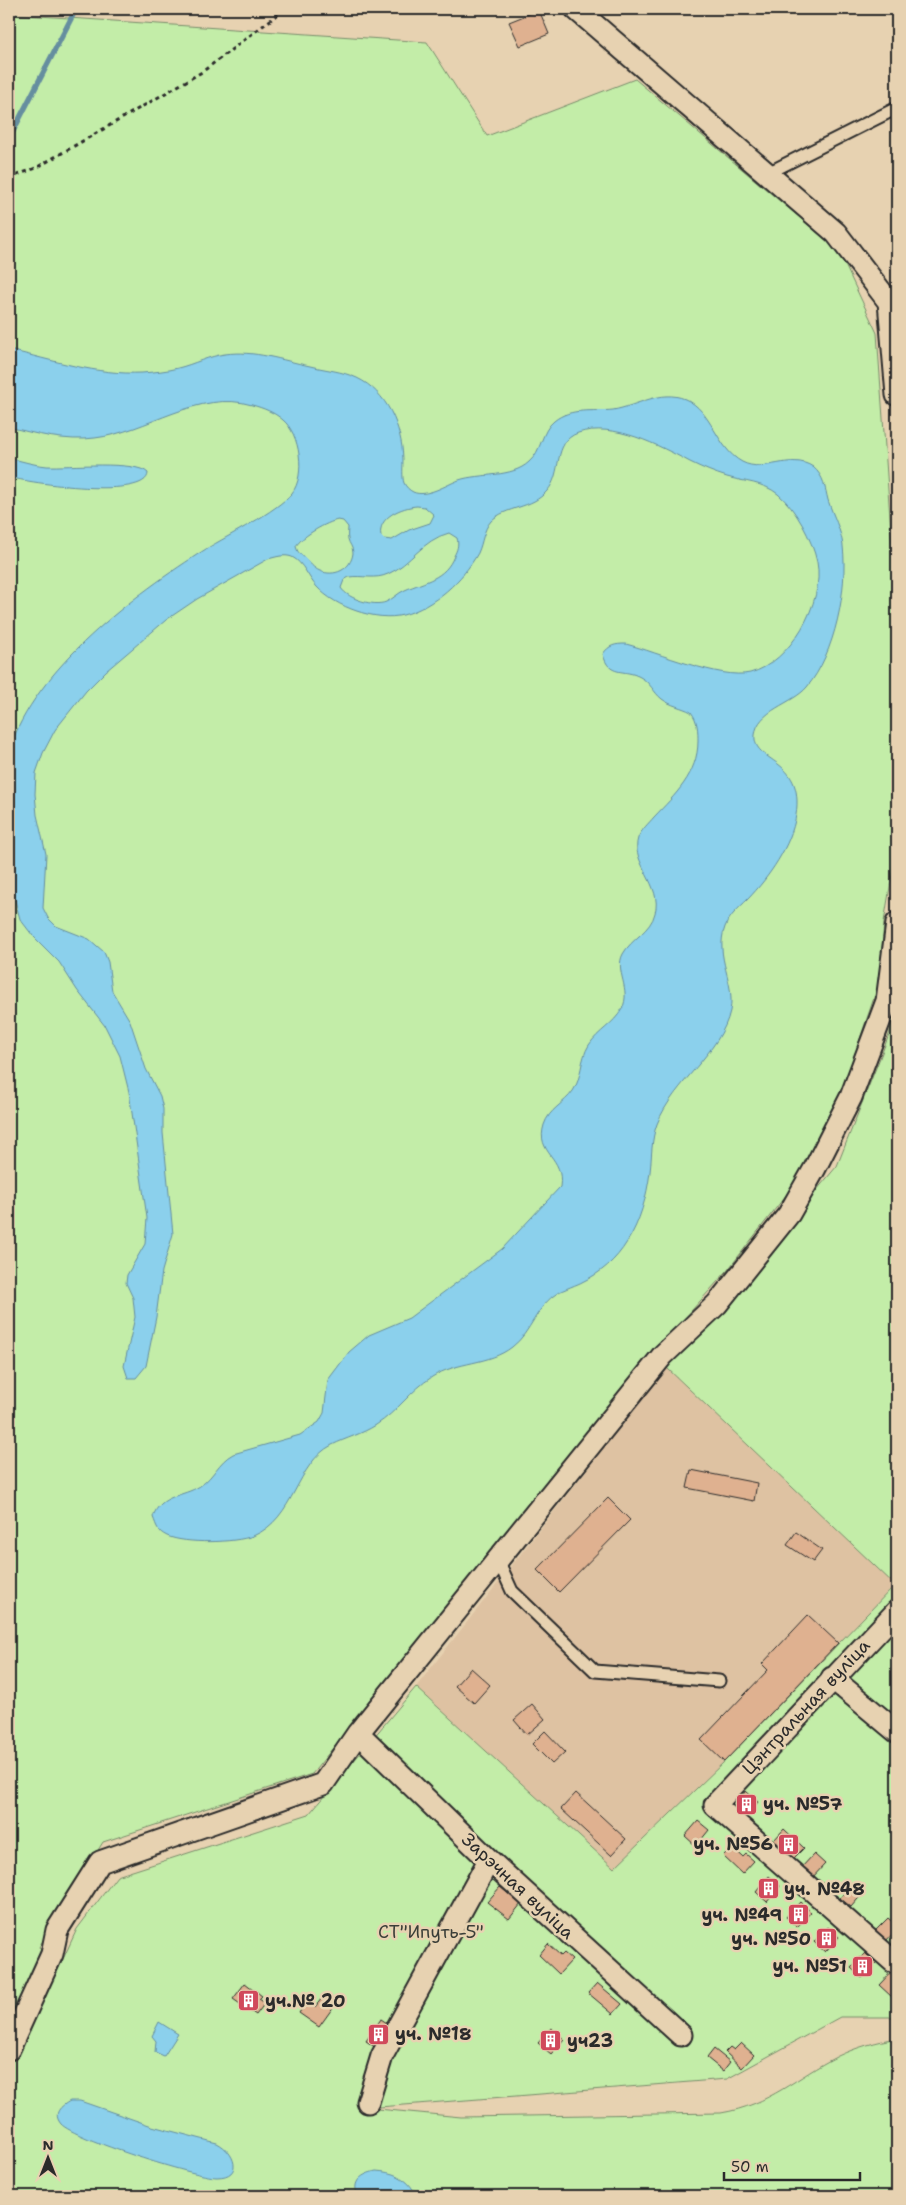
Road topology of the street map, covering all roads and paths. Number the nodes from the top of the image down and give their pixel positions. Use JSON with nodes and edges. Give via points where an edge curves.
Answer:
{"nodes":[{"id":1,"x":285,"y":9,"type":"edge"},
{"id":2,"x":576,"y":9,"type":"edge"},
{"id":3,"x":897,"y":108,"type":"edge"},
{"id":4,"x":766,"y":174,"type":"junction"},
{"id":5,"x":9,"y":178,"type":"edge"},
{"id":6,"x":893,"y":300,"type":"edge"},
{"id":7,"x":897,"y":395,"type":"edge"},
{"id":8,"x":897,"y":923,"type":"edge"},
{"id":9,"x":498,"y":1560,"type":"junction"},
{"id":10,"x":897,"y":1611,"type":"edge"},
{"id":11,"x":832,"y":1678,"type":"junction"},
{"id":12,"x":719,"y":1682,"type":"dead end"},
{"id":13,"x":897,"y":1732,"type":"edge"},
{"id":14,"x":358,"y":1733,"type":"junction"},
{"id":15,"x":489,"y":1860,"type":"junction"},
{"id":16,"x":894,"y":1962,"type":"dead end"},
{"id":17,"x":681,"y":2035,"type":"dead end"},
{"id":18,"x":9,"y":2049,"type":"edge"},
{"id":19,"x":368,"y":2102,"type":"dead end"}],
"edges":[{"from":1,"to":5,"type":"path","via":[[202,72],[36,168]]},
{"from":2,"to":4,"type":"street"},
{"from":3,"to":4,"type":"lane"},
{"from":4,"to":6,"type":"street","via":[[836,233]]},
{"from":6,"to":7,"type":"street"},
{"from":8,"to":9,"type":"street","via":[[887,1001],[850,1097],[789,1214],[716,1304],[663,1355]]},
{"from":9,"to":12,"type":"lane","via":[[512,1591],[596,1671]]},
{"from":9,"to":14,"type":"street"},
{"from":10,"to":11,"type":"street","name":"Цэнтральная вуліца"},
{"from":11,"to":13,"type":"street"},
{"from":11,"to":16,"type":"street","name":"Цэнтральная вуліца","via":[[715,1805]]},
{"from":14,"to":15,"type":"street","name":"Зарэчная вуліца"},
{"from":14,"to":18,"type":"street","via":[[323,1784],[100,1862],[57,1930],[52,1954]]},
{"from":15,"to":17,"type":"street","name":"Зарэчная вуліца"},
{"from":15,"to":19,"type":"street","via":[[382,2056]]}]}
